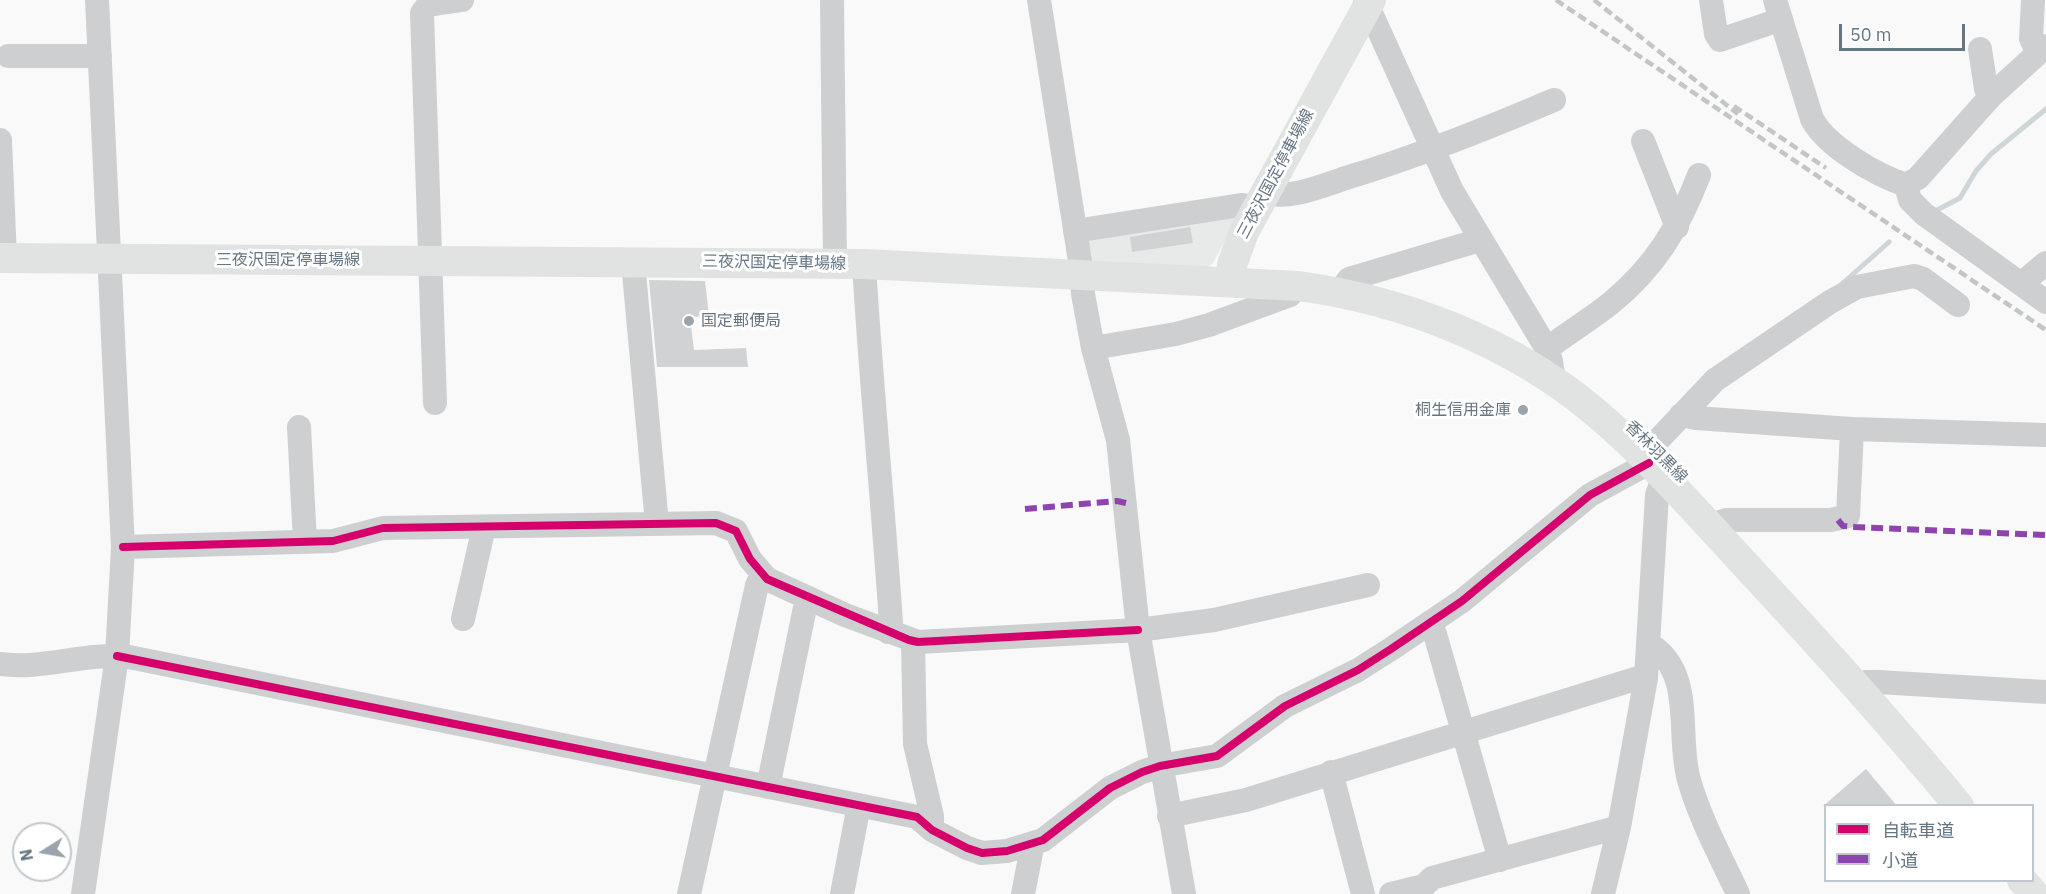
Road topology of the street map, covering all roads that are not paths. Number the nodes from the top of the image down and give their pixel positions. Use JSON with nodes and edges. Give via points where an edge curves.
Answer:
{"nodes":[{"id":1,"x":97,"y":0,"type":"edge"},
{"id":2,"x":462,"y":0,"type":"edge"},
{"id":3,"x":832,"y":0,"type":"edge"},
{"id":4,"x":1039,"y":0,"type":"edge"},
{"id":5,"x":1711,"y":0,"type":"edge"},
{"id":6,"x":2033,"y":0,"type":"edge"},
{"id":7,"x":1368,"y":2,"type":"edge"},
{"id":8,"x":1777,"y":10,"type":"edge"},
{"id":9,"x":1980,"y":49,"type":"dead end"},
{"id":10,"x":2042,"y":49,"type":"edge"},
{"id":11,"x":9,"y":56,"type":"dead end"},
{"id":12,"x":100,"y":56,"type":"junction"},
{"id":13,"x":1991,"y":96,"type":"junction"},
{"id":14,"x":1554,"y":100,"type":"dead end"},
{"id":15,"x":0,"y":140,"type":"edge"},
{"id":16,"x":1643,"y":141,"type":"dead end"},
{"id":17,"x":1432,"y":151,"type":"junction"},
{"id":18,"x":1699,"y":175,"type":"dead end"},
{"id":19,"x":1906,"y":185,"type":"junction"},
{"id":20,"x":1261,"y":200,"type":"junction"},
{"id":21,"x":1677,"y":227,"type":"junction"},
{"id":22,"x":1075,"y":231,"type":"junction"},
{"id":23,"x":1480,"y":240,"type":"junction"},
{"id":24,"x":2,"y":258,"type":"edge"},
{"id":25,"x":109,"y":260,"type":"junction"},
{"id":26,"x":429,"y":261,"type":"junction"},
{"id":27,"x":633,"y":262,"type":"junction"},
{"id":28,"x":2046,"y":263,"type":"edge"},
{"id":29,"x":834,"y":264,"type":"junction"},
{"id":30,"x":864,"y":264,"type":"junction"},
{"id":31,"x":1082,"y":274,"type":"junction"},
{"id":32,"x":1231,"y":282,"type":"junction"},
{"id":33,"x":2021,"y":284,"type":"junction"},
{"id":34,"x":1298,"y":286,"type":"junction"},
{"id":35,"x":1340,"y":291,"type":"junction"},
{"id":36,"x":2046,"y":302,"type":"edge"},
{"id":37,"x":1958,"y":305,"type":"dead end"},
{"id":38,"x":1093,"y":348,"type":"junction"},
{"id":39,"x":1546,"y":349,"type":"junction"},
{"id":40,"x":1554,"y":382,"type":"junction"},
{"id":41,"x":435,"y":404,"type":"dead end"},
{"id":42,"x":1681,"y":415,"type":"junction"},
{"id":43,"x":299,"y":427,"type":"dead end"},
{"id":44,"x":1852,"y":429,"type":"junction"},
{"id":45,"x":2046,"y":435,"type":"edge"},
{"id":46,"x":1652,"y":466,"type":"junction"},
{"id":47,"x":657,"y":524,"type":"junction"},
{"id":48,"x":1709,"y":526,"type":"junction"},
{"id":49,"x":484,"y":527,"type":"junction"},
{"id":50,"x":305,"y":542,"type":"junction"},
{"id":51,"x":123,"y":548,"type":"junction"},
{"id":52,"x":762,"y":575,"type":"junction"},
{"id":53,"x":1368,"y":585,"type":"dead end"},
{"id":54,"x":807,"y":598,"type":"junction"},
{"id":55,"x":463,"y":620,"type":"dead end"},
{"id":56,"x":1429,"y":623,"type":"junction"},
{"id":57,"x":1138,"y":630,"type":"junction"},
{"id":58,"x":888,"y":632,"type":"junction"},
{"id":59,"x":913,"y":641,"type":"junction"},
{"id":60,"x":1649,"y":644,"type":"junction"},
{"id":61,"x":117,"y":656,"type":"junction"},
{"id":62,"x":0,"y":664,"type":"edge"},
{"id":63,"x":1646,"y":678,"type":"junction"},
{"id":64,"x":1858,"y":686,"type":"junction"},
{"id":65,"x":2046,"y":692,"type":"edge"},
{"id":66,"x":1463,"y":732,"type":"junction"},
{"id":67,"x":1160,"y":766,"type":"junction"},
{"id":68,"x":1331,"y":772,"type":"junction"},
{"id":69,"x":714,"y":776,"type":"junction"},
{"id":70,"x":768,"y":787,"type":"junction"},
{"id":71,"x":1957,"y":804,"type":"edge"},
{"id":72,"x":860,"y":805,"type":"junction"},
{"id":73,"x":1169,"y":816,"type":"junction"},
{"id":74,"x":1619,"y":827,"type":"junction"},
{"id":75,"x":932,"y":830,"type":"junction"},
{"id":76,"x":1028,"y":845,"type":"junction"},
{"id":77,"x":1500,"y":860,"type":"junction"},
{"id":78,"x":2024,"y":882,"type":"edge"},
{"id":79,"x":83,"y":894,"type":"edge"},
{"id":80,"x":689,"y":894,"type":"edge"},
{"id":81,"x":842,"y":894,"type":"edge"},
{"id":82,"x":1023,"y":894,"type":"edge"},
{"id":83,"x":1184,"y":894,"type":"edge"},
{"id":84,"x":1363,"y":894,"type":"edge"},
{"id":85,"x":1391,"y":894,"type":"edge"},
{"id":86,"x":1603,"y":894,"type":"edge"},
{"id":87,"x":1738,"y":894,"type":"edge"},
{"id":88,"x":2034,"y":894,"type":"edge"}],
"edges":[{"from":1,"to":12,"type":"street"},
{"from":2,"to":26,"type":"street","via":[[428,5],[422,14],[432,246]]},
{"from":3,"to":29,"type":"street"},
{"from":4,"to":22,"type":"street"},
{"from":5,"to":8,"type":"street","via":[[1720,40]]},
{"from":6,"to":10,"type":"street","via":[[2031,39]]},
{"from":7,"to":17,"type":"street"},
{"from":7,"to":20,"type":"main road","name":"三夜沢国定停車場線"},
{"from":8,"to":19,"type":"street","via":[[1812,118],[1822,135]]},
{"from":9,"to":13,"type":"street","via":[[1986,89]]},
{"from":10,"to":13,"type":"street"},
{"from":11,"to":12,"type":"street"},
{"from":12,"to":25,"type":"street"},
{"from":13,"to":19,"type":"street","via":[[1918,178]]},
{"from":14,"to":17,"type":"street"},
{"from":15,"to":24,"type":"street"},
{"from":16,"to":21,"type":"street"},
{"from":17,"to":20,"type":"street","via":[[1319,187]]},
{"from":17,"to":23,"type":"street"},
{"from":18,"to":21,"type":"street"},
{"from":19,"to":33,"type":"street","via":[[1910,200],[1924,214]]},
{"from":20,"to":22,"type":"street"},
{"from":20,"to":32,"type":"main road","name":"三夜沢国定停車場線","via":[[1239,244]]},
{"from":21,"to":39,"type":"street","via":[[1645,270],[1611,303]]},
{"from":22,"to":31,"type":"street"},
{"from":23,"to":35,"type":"street","via":[[1349,279]]},
{"from":23,"to":39,"type":"street"},
{"from":24,"to":25,"type":"main road","name":"三夜沢国定停車場線"},
{"from":25,"to":26,"type":"main road","name":"三夜沢国定停車場線"},
{"from":25,"to":51,"type":"street"},
{"from":26,"to":27,"type":"main road","name":"三夜沢国定停車場線"},
{"from":26,"to":41,"type":"street"},
{"from":27,"to":29,"type":"main road","name":"三夜沢国定停車場線"},
{"from":27,"to":47,"type":"street"},
{"from":28,"to":33,"type":"street"},
{"from":29,"to":30,"type":"main road","name":"三夜沢国定停車場線"},
{"from":30,"to":31,"type":"main road","name":"三夜沢国定停車場線"},
{"from":30,"to":58,"type":"street","via":[[882,473],[891,623]]},
{"from":31,"to":32,"type":"main road","name":"三夜沢国定停車場線"},
{"from":31,"to":38,"type":"street"},
{"from":32,"to":34,"type":"main road","name":"香林羽黒線"},
{"from":33,"to":36,"type":"street"},
{"from":34,"to":35,"type":"main road","name":"香林羽黒線"},
{"from":34,"to":38,"type":"street","via":[[1290,295],[1209,325]]},
{"from":35,"to":40,"type":"main road","name":"香林羽黒線","via":[[1414,312],[1463,333]]},
{"from":37,"to":42,"type":"street","via":[[1914,276],[1857,287],[1715,380]]},
{"from":38,"to":57,"type":"street","via":[[1118,440]]},
{"from":39,"to":40,"type":"street"},
{"from":40,"to":46,"type":"main road","name":"香林羽黒線","via":[[1595,412]]},
{"from":42,"to":44,"type":"street"},
{"from":42,"to":46,"type":"street"},
{"from":43,"to":50,"type":"street"},
{"from":44,"to":45,"type":"street"},
{"from":44,"to":48,"type":"street","via":[[1848,516],[1844,519],[1726,520]]},
{"from":46,"to":48,"type":"main road","name":"香林羽黒線"},
{"from":46,"to":56,"type":"street","via":[[1599,488],[1462,601]]},
{"from":46,"to":60,"type":"street","via":[[1657,495]]},
{"from":47,"to":49,"type":"street"},
{"from":47,"to":52,"type":"street","via":[[716,523],[731,527]]},
{"from":48,"to":64,"type":"main road","name":"香林羽黒線"},
{"from":49,"to":50,"type":"street","via":[[383,528],[333,541]]},
{"from":49,"to":55,"type":"street"},
{"from":50,"to":51,"type":"street"},
{"from":51,"to":61,"type":"street"},
{"from":52,"to":54,"type":"street"},
{"from":52,"to":69,"type":"street"},
{"from":53,"to":57,"type":"street","via":[[1214,620]]},
{"from":54,"to":58,"type":"street"},
{"from":54,"to":70,"type":"street"},
{"from":56,"to":66,"type":"street"},
{"from":56,"to":67,"type":"street","via":[[1358,670],[1285,706],[1222,754]]},
{"from":57,"to":59,"type":"street"},
{"from":57,"to":67,"type":"street"},
{"from":58,"to":59,"type":"street"},
{"from":59,"to":75,"type":"street","via":[[915,744]]},
{"from":60,"to":63,"type":"street"},
{"from":60,"to":87,"type":"street","via":[[1664,654],[1676,677],[1689,781]]},
{"from":61,"to":62,"type":"street"},
{"from":61,"to":69,"type":"street"},
{"from":61,"to":79,"type":"street"},
{"from":63,"to":66,"type":"street"},
{"from":63,"to":74,"type":"street"},
{"from":64,"to":65,"type":"street","via":[[1878,682]]},
{"from":64,"to":71,"type":"main road","name":"香林羽黒線"},
{"from":66,"to":68,"type":"street"},
{"from":66,"to":77,"type":"street"},
{"from":67,"to":73,"type":"street"},
{"from":67,"to":76,"type":"street","via":[[1110,788],[1043,840]]},
{"from":68,"to":73,"type":"street","via":[[1246,800]]},
{"from":68,"to":84,"type":"street"},
{"from":69,"to":70,"type":"street"},
{"from":69,"to":80,"type":"street"},
{"from":70,"to":72,"type":"street"},
{"from":72,"to":75,"type":"street","via":[[917,817]]},
{"from":72,"to":81,"type":"street"},
{"from":73,"to":83,"type":"street"},
{"from":74,"to":77,"type":"street"},
{"from":74,"to":86,"type":"street"},
{"from":75,"to":76,"type":"street","via":[[982,853]]},
{"from":76,"to":82,"type":"street","via":[[1031,853]]},
{"from":77,"to":85,"type":"street","via":[[1432,878],[1424,886]]},
{"from":78,"to":88,"type":"main road"}]}
